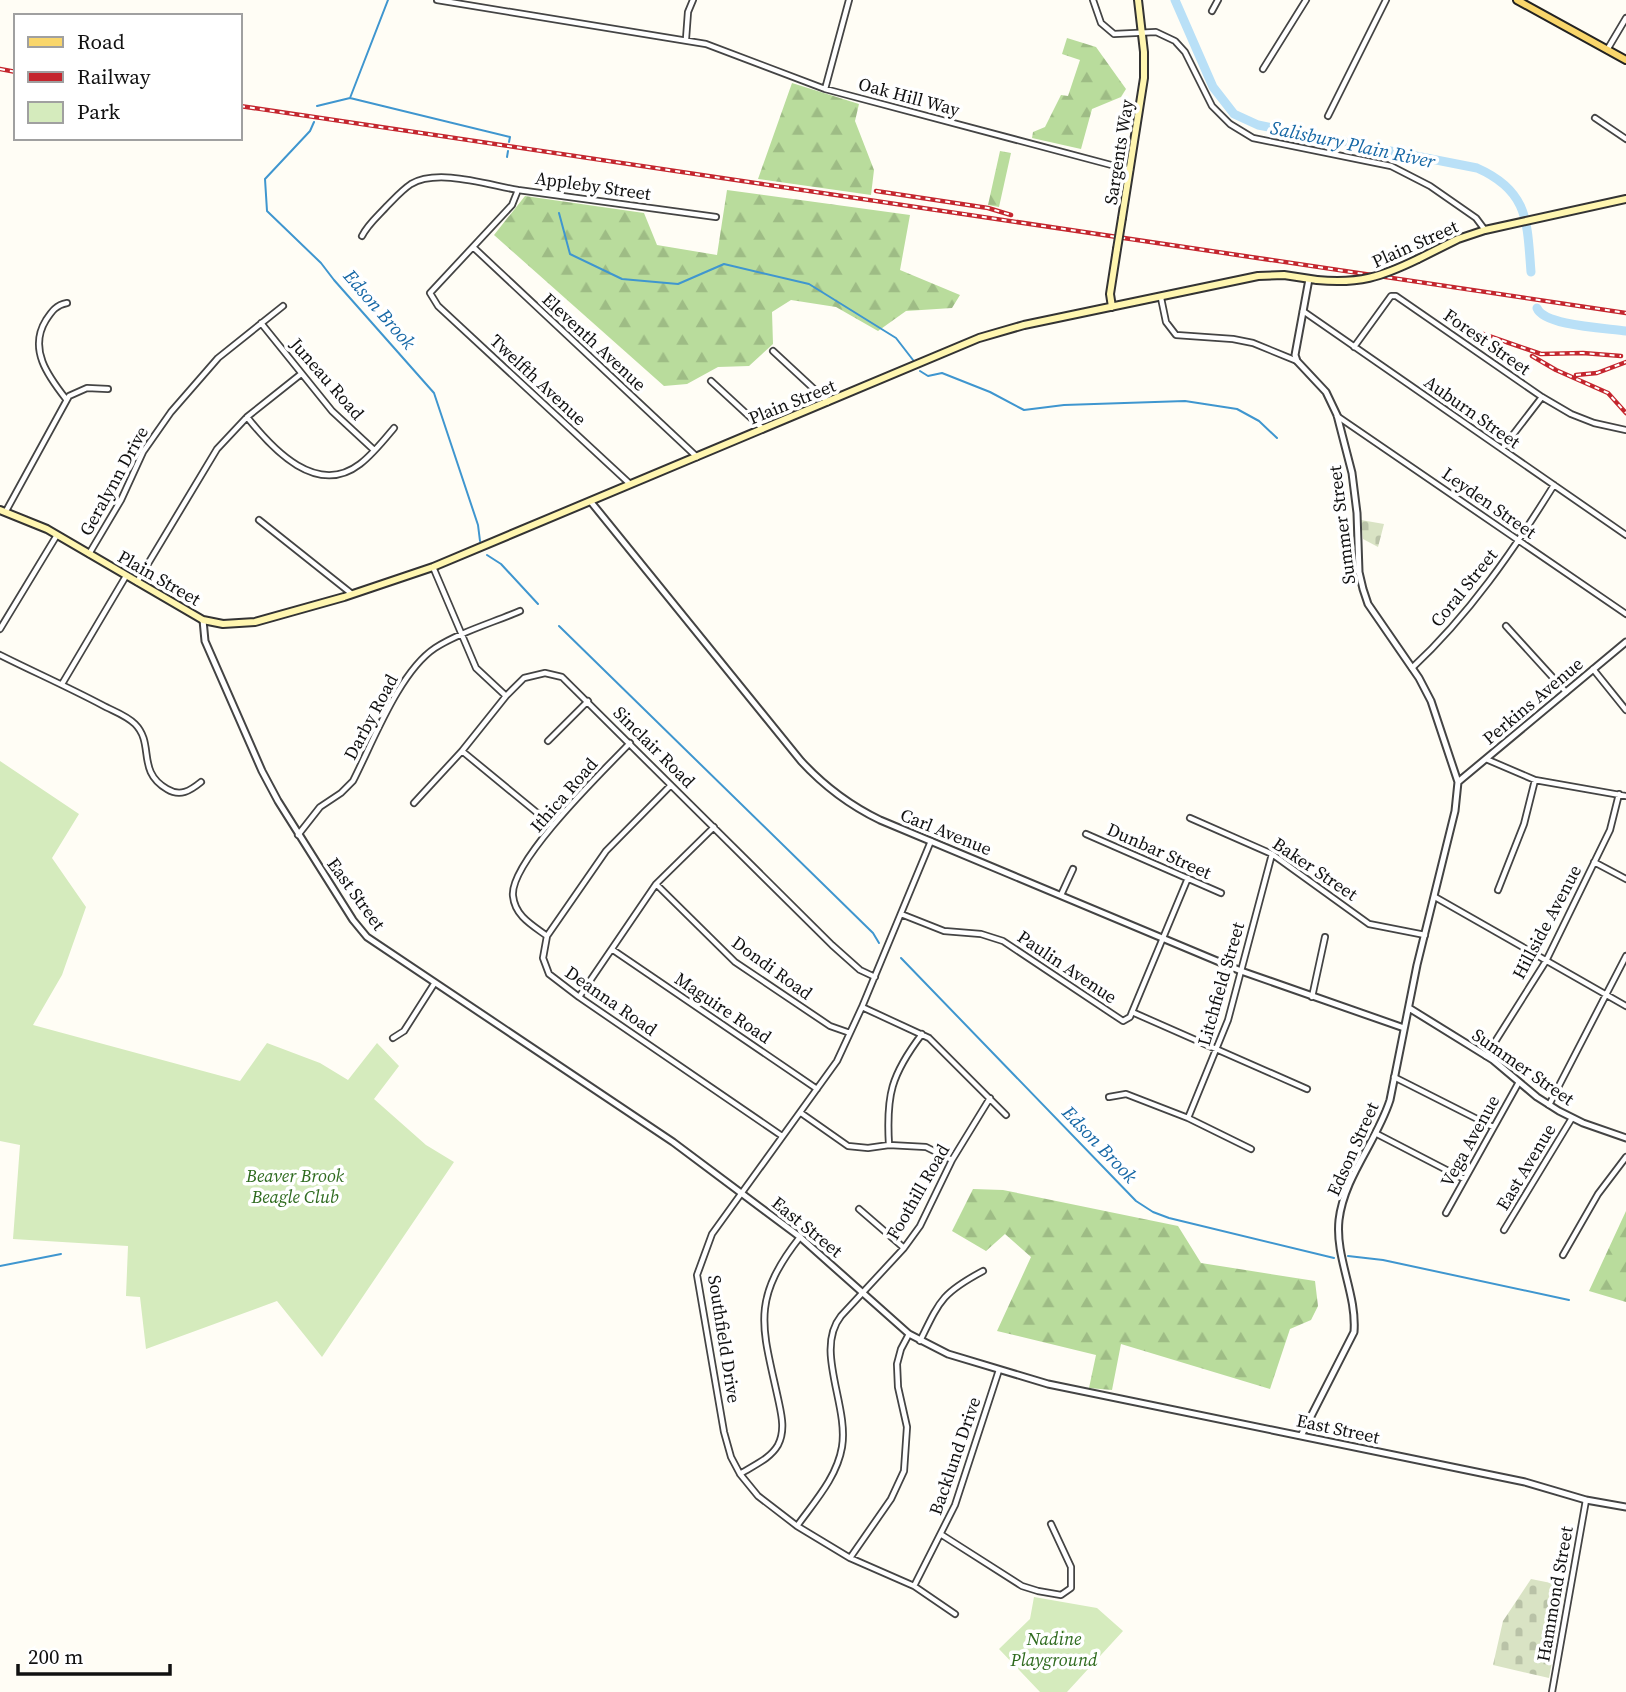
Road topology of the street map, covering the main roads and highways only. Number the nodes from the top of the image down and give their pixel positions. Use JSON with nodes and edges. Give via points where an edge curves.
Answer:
{"nodes":[{"id":1,"x":1138,"y":0,"type":"edge"},
{"id":2,"x":1517,"y":0,"type":"edge"},
{"id":3,"x":1626,"y":60,"type":"edge"},
{"id":4,"x":1626,"y":200,"type":"edge"},
{"id":5,"x":1112,"y":307,"type":"junction"},
{"id":6,"x":3,"y":511,"type":"edge"}],
"edges":[{"from":1,"to":5,"type":"main road","name":"Sargents Way","bridge":true,"via":[[1142,95],[1110,294]]},
{"from":2,"to":3,"type":"main road"},
{"from":4,"to":5,"type":"main road","name":"Plain Street","bridge":true,"via":[[1485,230],[1364,280],[1268,275]]},
{"from":5,"to":6,"type":"main road","name":"Plain Street","via":[[988,335],[433,567],[255,622],[203,620],[57,535]]}]}
